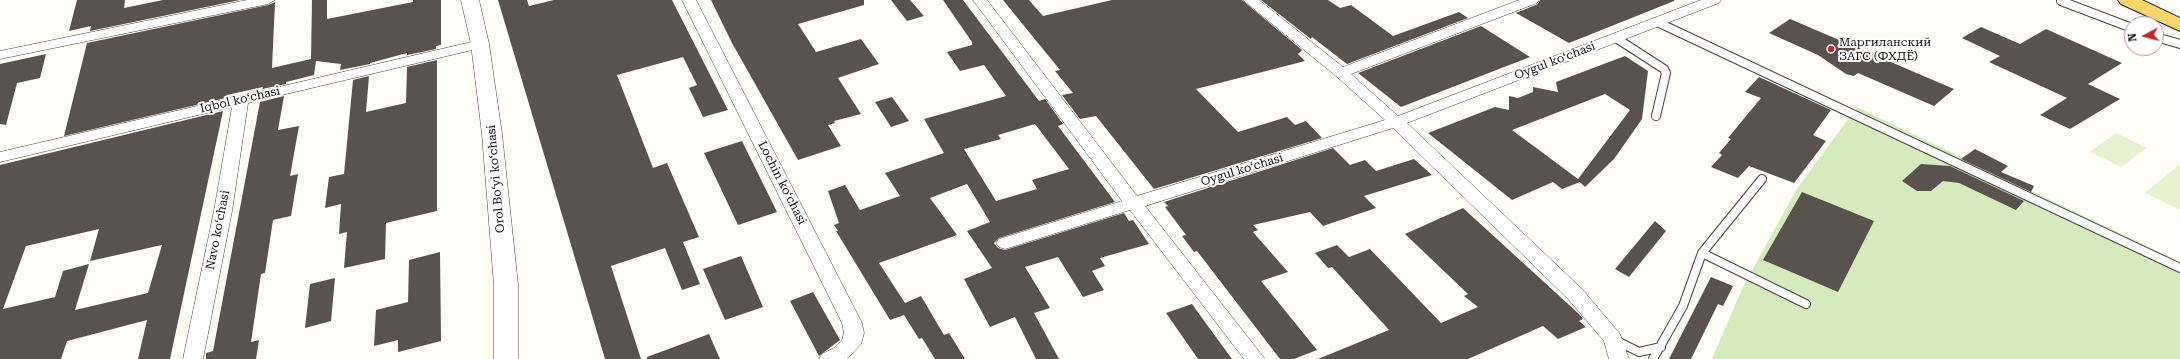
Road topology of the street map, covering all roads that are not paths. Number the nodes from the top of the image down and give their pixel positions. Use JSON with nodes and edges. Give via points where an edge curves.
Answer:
{"nodes":[{"id":1,"x":268,"y":0,"type":"edge"},
{"id":2,"x":470,"y":0,"type":"edge"},
{"id":3,"x":689,"y":0,"type":"edge"},
{"id":4,"x":980,"y":0,"type":"edge"},
{"id":5,"x":1250,"y":0,"type":"edge"},
{"id":6,"x":1532,"y":0,"type":"edge"},
{"id":7,"x":1714,"y":0,"type":"edge"},
{"id":8,"x":2127,"y":0,"type":"edge"},
{"id":9,"x":2061,"y":1,"type":"edge"},
{"id":10,"x":1657,"y":22,"type":"junction"},
{"id":11,"x":2124,"y":25,"type":"edge"},
{"id":12,"x":2180,"y":25,"type":"edge"},
{"id":13,"x":1616,"y":38,"type":"junction"},
{"id":14,"x":2164,"y":39,"type":"edge"},
{"id":15,"x":480,"y":44,"type":"junction"},
{"id":16,"x":2180,"y":44,"type":"edge"},
{"id":17,"x":0,"y":55,"type":"edge"},
{"id":18,"x":1341,"y":73,"type":"junction"},
{"id":19,"x":241,"y":100,"type":"junction"},
{"id":20,"x":1656,"y":116,"type":"dead end"},
{"id":21,"x":1396,"y":122,"type":"junction"},
{"id":22,"x":2,"y":160,"type":"edge"},
{"id":23,"x":1762,"y":179,"type":"dead end"},
{"id":24,"x":1134,"y":204,"type":"junction"},
{"id":25,"x":1005,"y":243,"type":"dead end"},
{"id":26,"x":1702,"y":253,"type":"junction"},
{"id":27,"x":2180,"y":268,"type":"edge"},
{"id":28,"x":1806,"y":304,"type":"dead end"},
{"id":29,"x":1613,"y":339,"type":"junction"},
{"id":30,"x":1661,"y":347,"type":"junction"},
{"id":31,"x":193,"y":359,"type":"edge"},
{"id":32,"x":506,"y":359,"type":"edge"},
{"id":33,"x":829,"y":359,"type":"edge"},
{"id":34,"x":1255,"y":359,"type":"edge"},
{"id":35,"x":1619,"y":359,"type":"edge"},
{"id":36,"x":1653,"y":359,"type":"edge"}],
"edges":[{"from":1,"to":17,"type":"street"},
{"from":2,"to":15,"type":"street","name":"Orol Boʻyi koʻchasi"},
{"from":3,"to":33,"type":"street","name":"Lochin koʻchasi","via":[[852,324],[854,333],[851,344]]},
{"from":4,"to":24,"type":"street"},
{"from":5,"to":18,"type":"street"},
{"from":6,"to":18,"type":"street"},
{"from":7,"to":10,"type":"street","name":"Oygul koʻchasi"},
{"from":8,"to":12,"type":"main road"},
{"from":9,"to":11,"type":"lane"},
{"from":10,"to":13,"type":"street","name":"Oygul koʻchasi"},
{"from":10,"to":27,"type":"lane"},
{"from":13,"to":20,"type":"lane","via":[[1664,69],[1666,73]]},
{"from":13,"to":21,"type":"street","name":"Oygul koʻchasi"},
{"from":14,"to":16,"type":"lane"},
{"from":15,"to":19,"type":"street","name":"Iqbol koʻchasi"},
{"from":15,"to":32,"type":"street","name":"Orol Boʻyi koʻchasi","via":[[492,134],[505,278]]},
{"from":18,"to":21,"type":"street"},
{"from":19,"to":22,"type":"street","name":"Iqbol koʻchasi"},
{"from":19,"to":31,"type":"street","name":"Navo koʻchasi","via":[[223,211]]},
{"from":21,"to":24,"type":"street","name":"Oygul koʻchasi"},
{"from":21,"to":29,"type":"street","via":[[1575,294]]},
{"from":23,"to":26,"type":"lane"},
{"from":24,"to":25,"type":"street","name":"Oygul koʻchasi"},
{"from":24,"to":34,"type":"street"},
{"from":26,"to":28,"type":"lane"},
{"from":26,"to":30,"type":"lane","via":[[1683,306]]},
{"from":29,"to":30,"type":"lane","via":[[1639,352]]},
{"from":29,"to":35,"type":"street"},
{"from":30,"to":36,"type":"lane"}]}
